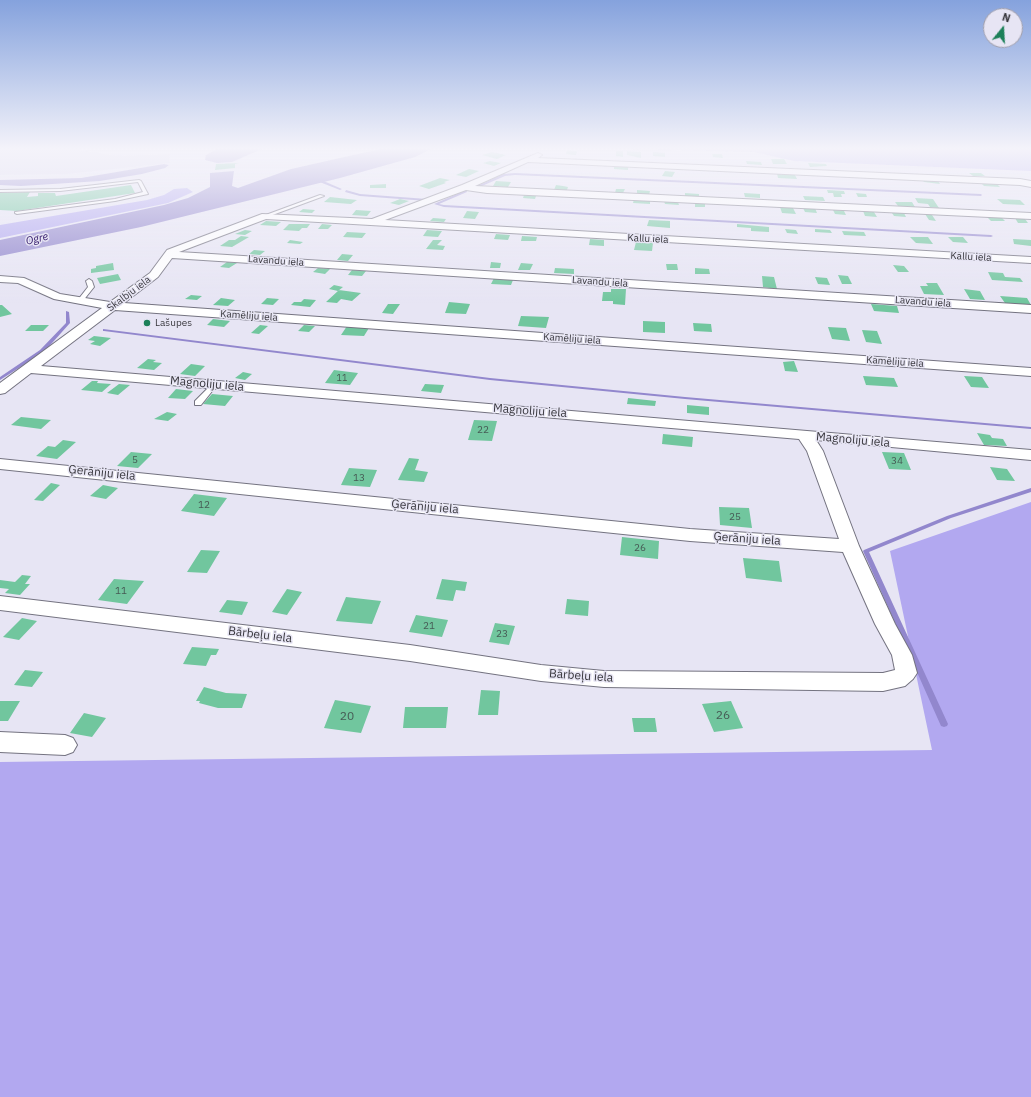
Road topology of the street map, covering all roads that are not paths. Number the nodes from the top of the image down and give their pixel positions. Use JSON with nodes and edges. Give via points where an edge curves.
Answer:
{"nodes":[{"id":1,"x":114,"y":200,"type":"edge"},
{"id":2,"x":310,"y":200,"type":"edge"},
{"id":3,"x":429,"y":200,"type":"edge"},
{"id":4,"x":692,"y":200,"type":"edge"},
{"id":5,"x":17,"y":213,"type":"dead end"},
{"id":6,"x":265,"y":216,"type":"junction"},
{"id":7,"x":1031,"y":216,"type":"edge"},
{"id":8,"x":370,"y":222,"type":"junction"},
{"id":9,"x":168,"y":254,"type":"junction"},
{"id":10,"x":1031,"y":260,"type":"edge"},
{"id":11,"x":0,"y":279,"type":"edge"},
{"id":12,"x":89,"y":281,"type":"dead end"},
{"id":13,"x":80,"y":301,"type":"junction"},
{"id":14,"x":114,"y":306,"type":"junction"},
{"id":15,"x":1031,"y":309,"type":"edge"},
{"id":16,"x":29,"y":369,"type":"junction"},
{"id":17,"x":1031,"y":372,"type":"edge"},
{"id":18,"x":215,"y":384,"type":"junction"},
{"id":19,"x":0,"y":390,"type":"edge"},
{"id":20,"x":198,"y":403,"type":"dead end"},
{"id":21,"x":805,"y":436,"type":"junction"},
{"id":22,"x":1031,"y":455,"type":"edge"},
{"id":23,"x":0,"y":464,"type":"edge"},
{"id":24,"x":850,"y":546,"type":"junction"},
{"id":25,"x":0,"y":604,"type":"edge"},
{"id":26,"x":0,"y":742,"type":"edge"},
{"id":27,"x":65,"y":745,"type":"dead end"}],
"edges":[{"from":1,"to":5,"type":"lane"},
{"from":2,"to":6,"type":"lane"},
{"from":3,"to":8,"type":"street"},
{"from":4,"to":7,"type":"street"},
{"from":6,"to":8,"type":"street","name":"Kallu iela"},
{"from":6,"to":9,"type":"street"},
{"from":8,"to":10,"type":"street","name":"Kallu iela"},
{"from":9,"to":14,"type":"street","name":"Skalbju iela","via":[[154,275]]},
{"from":9,"to":15,"type":"street","name":"Lavandu iela"},
{"from":11,"to":13,"type":"street","name":"Kamēliju iela","via":[[20,280],[48,294]]},
{"from":12,"to":13,"type":"lane","via":[[91,287]]},
{"from":13,"to":14,"type":"street","name":"Kamēliju iela"},
{"from":14,"to":16,"type":"street","name":"Skalbju iela"},
{"from":14,"to":17,"type":"street","name":"Kamēliju iela"},
{"from":16,"to":18,"type":"street","name":"Magnoliju iela"},
{"from":16,"to":19,"type":"street","name":"Skalbju iela"},
{"from":18,"to":20,"type":"lane"},
{"from":18,"to":21,"type":"street","name":"Magnoliju iela"},
{"from":21,"to":22,"type":"street","name":"Magnoliju iela"},
{"from":21,"to":24,"type":"street","name":"Bārbeļu iela","via":[[815,451]]},
{"from":23,"to":24,"type":"street","name":"Ģerāniju iela","via":[[690,535]]},
{"from":24,"to":25,"type":"street","name":"Bārbeļu iela","via":[[902,655],[906,672],[897,680],[883,682],[604,679]]},
{"from":26,"to":27,"type":"street"}]}
